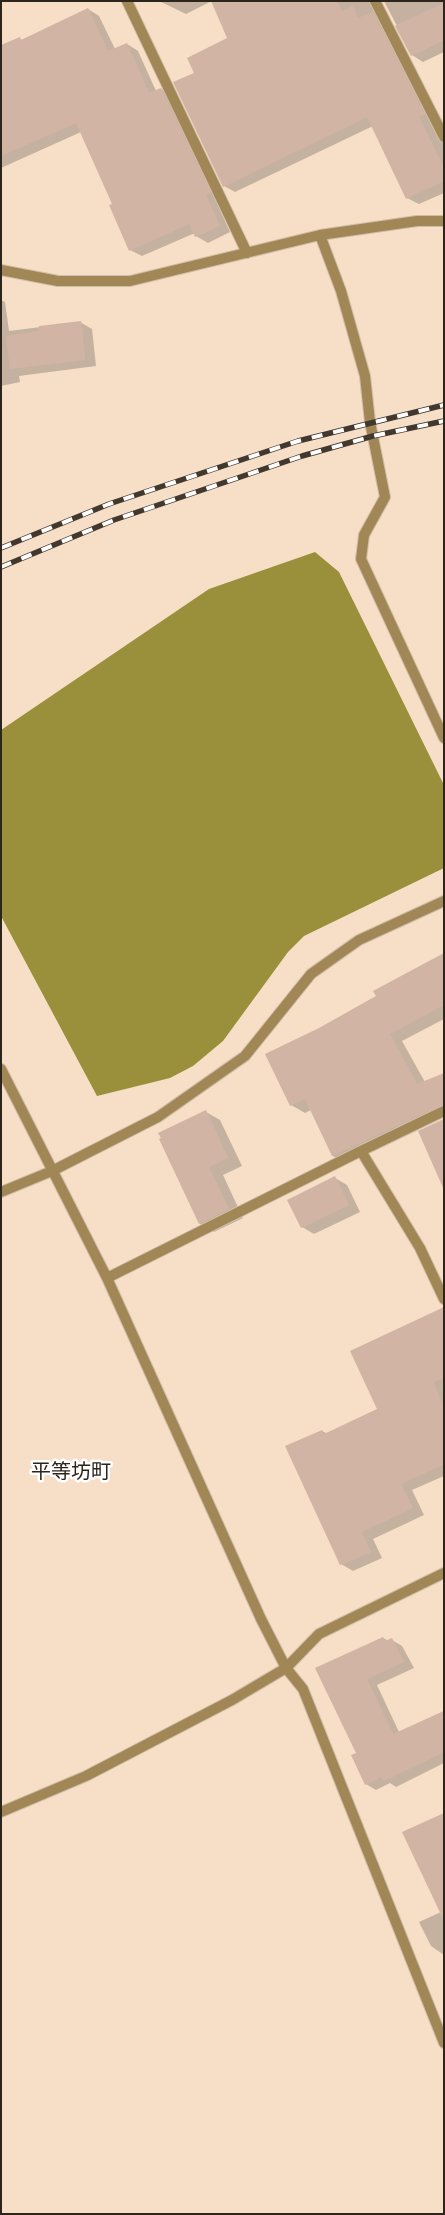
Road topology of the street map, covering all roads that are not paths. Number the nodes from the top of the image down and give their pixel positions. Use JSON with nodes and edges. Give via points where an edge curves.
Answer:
{"nodes":[{"id":1,"x":127,"y":1,"type":"edge"},
{"id":2,"x":375,"y":1,"type":"edge"},
{"id":3,"x":444,"y":137,"type":"edge"},
{"id":4,"x":444,"y":220,"type":"edge"},
{"id":5,"x":320,"y":235,"type":"junction"},
{"id":6,"x":247,"y":253,"type":"junction"},
{"id":7,"x":1,"y":270,"type":"edge"},
{"id":8,"x":444,"y":738,"type":"edge"},
{"id":9,"x":444,"y":902,"type":"edge"},
{"id":10,"x":1,"y":1069,"type":"edge"},
{"id":11,"x":444,"y":1111,"type":"edge"},
{"id":12,"x":361,"y":1151,"type":"junction"},
{"id":13,"x":52,"y":1171,"type":"junction"},
{"id":14,"x":1,"y":1192,"type":"edge"},
{"id":15,"x":107,"y":1278,"type":"junction"},
{"id":16,"x":444,"y":1299,"type":"edge"},
{"id":17,"x":444,"y":1573,"type":"edge"},
{"id":18,"x":286,"y":1668,"type":"junction"},
{"id":19,"x":1,"y":1812,"type":"edge"},
{"id":20,"x":444,"y":2042,"type":"edge"}],
"edges":[{"from":1,"to":6,"type":"street"},
{"from":2,"to":3,"type":"street"},
{"from":4,"to":5,"type":"street"},
{"from":5,"to":6,"type":"street"},
{"from":5,"to":8,"type":"street","via":[[341,291],[365,376],[370,422],[385,497],[364,535],[361,559]]},
{"from":6,"to":7,"type":"street","via":[[130,281],[58,281]]},
{"from":9,"to":13,"type":"street","via":[[359,940],[311,974],[245,1056],[158,1117]]},
{"from":10,"to":13,"type":"street"},
{"from":11,"to":12,"type":"street"},
{"from":12,"to":15,"type":"street"},
{"from":12,"to":16,"type":"street","via":[[420,1248]]},
{"from":13,"to":14,"type":"street"},
{"from":13,"to":15,"type":"street"},
{"from":15,"to":18,"type":"street"},
{"from":17,"to":18,"type":"street","via":[[319,1634]]},
{"from":18,"to":19,"type":"street","via":[[86,1776]]},
{"from":18,"to":20,"type":"street","via":[[302,1689]]}]}
